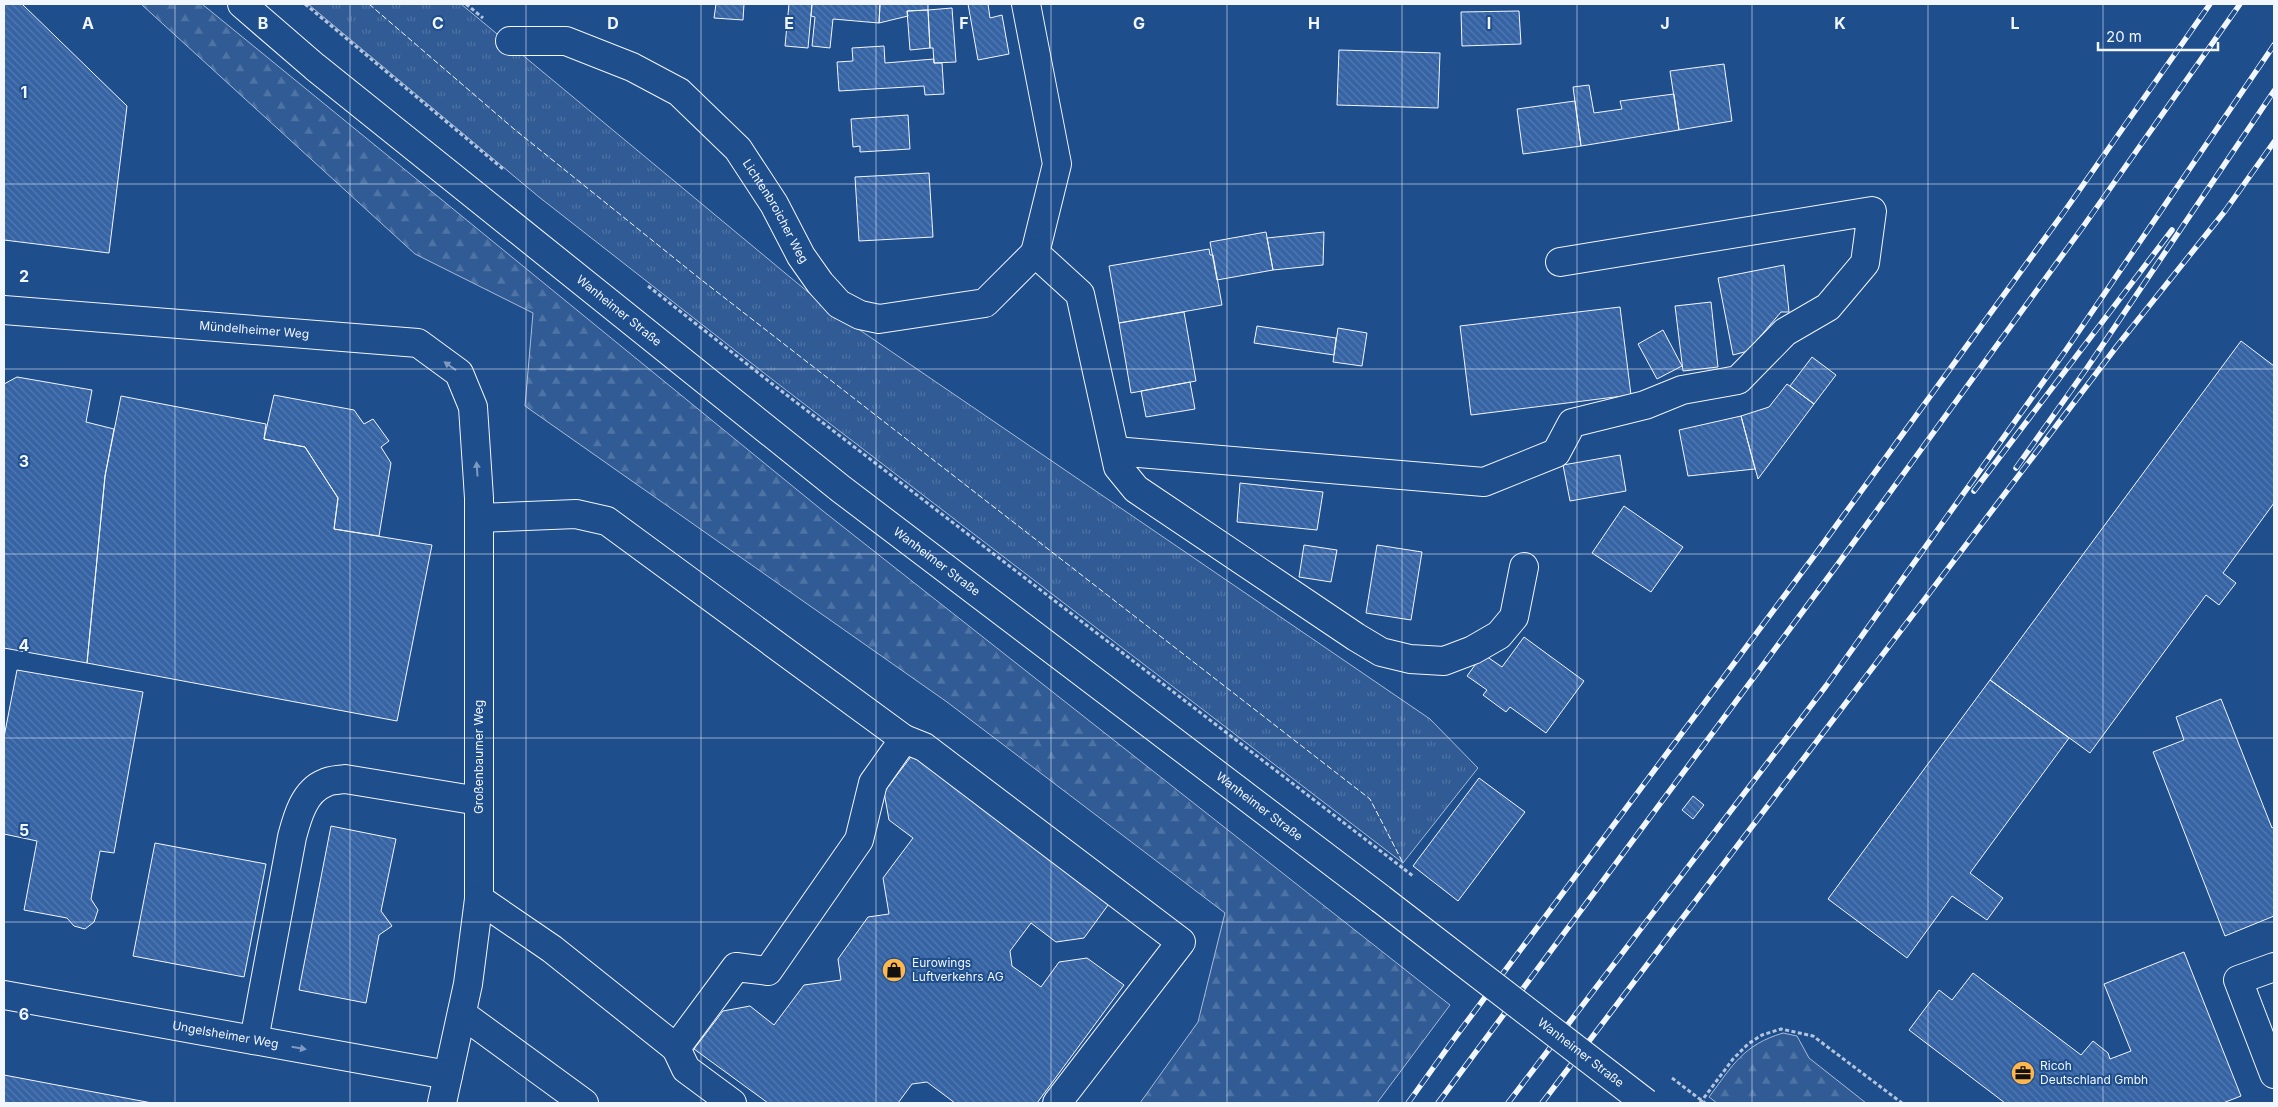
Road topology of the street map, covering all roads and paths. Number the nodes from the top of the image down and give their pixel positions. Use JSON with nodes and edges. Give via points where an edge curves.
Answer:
{"nodes":[{"id":1,"x":242,"y":4,"type":"edge"},
{"id":2,"x":305,"y":4,"type":"edge"},
{"id":3,"x":1026,"y":4,"type":"edge"},
{"id":4,"x":510,"y":41,"type":"dead end"},
{"id":5,"x":509,"y":174,"type":"dead end"},
{"id":6,"x":1035,"y":253,"type":"junction"},
{"id":7,"x":1560,"y":262,"type":"dead end"},
{"id":8,"x":647,"y":285,"type":"dead end"},
{"id":9,"x":4,"y":310,"type":"edge"},
{"id":10,"x":473,"y":407,"type":"joint"},
{"id":11,"x":1116,"y":459,"type":"junction"},
{"id":12,"x":479,"y":518,"type":"junction"},
{"id":13,"x":1524,"y":568,"type":"dead end"},
{"id":14,"x":904,"y":739,"type":"junction"},
{"id":15,"x":479,"y":802,"type":"junction"},
{"id":16,"x":1404,"y":869,"type":"dead end"},
{"id":17,"x":479,"y":899,"type":"junction"},
{"id":18,"x":2274,"y":967,"type":"edge"},
{"id":19,"x":4,"y":994,"type":"edge"},
{"id":20,"x":462,"y":1014,"type":"junction"},
{"id":21,"x":254,"y":1040,"type":"junction"},
{"id":22,"x":676,"y":1048,"type":"junction"},
{"id":23,"x":2274,"y":1074,"type":"edge"},
{"id":24,"x":448,"y":1075,"type":"junction"},
{"id":25,"x":442,"y":1103,"type":"edge"},
{"id":26,"x":584,"y":1103,"type":"edge"},
{"id":27,"x":732,"y":1103,"type":"edge"},
{"id":28,"x":1057,"y":1103,"type":"edge"},
{"id":29,"x":1646,"y":1103,"type":"edge"},
{"id":30,"x":1700,"y":1103,"type":"edge"},
{"id":31,"x":1902,"y":1103,"type":"edge"}],
"edges":[{"from":1,"to":29,"type":"street","name":"Wanheimer Straße","bridge":true,"via":[[315,67],[841,489]]},
{"from":2,"to":5,"type":"path"},
{"from":3,"to":6,"type":"street","via":[[1057,164]]},
{"from":4,"to":6,"type":"street","name":"Lichtenbroicher Weg","via":[[566,41],[632,67],[679,92],[738,149],[820,283],[839,304],[860,315],[879,319],[985,303]]},
{"from":6,"to":11,"type":"street","via":[[1080,294]]},
{"from":7,"to":11,"type":"street","via":[[1872,211],[1865,263],[1828,308],[1785,332],[1738,380],[1682,390],[1645,406],[1572,423],[1556,453],[1484,482]]},
{"from":8,"to":16,"type":"path"},
{"from":10,"to":9,"type":"street","name":"Mündelheimer Weg","one_way":true,"via":[[460,373],[418,343]]},
{"from":12,"to":10,"type":"street","name":"Großenbaumer Weg","one_way":true},
{"from":11,"to":13,"type":"street","via":[[1136,489],[1381,652],[1444,661],[1499,635],[1514,618]]},
{"from":12,"to":14,"type":"street","via":[[576,514],[607,521]]},
{"from":12,"to":15,"type":"street","name":"Großenbaumer Weg"},
{"from":14,"to":22,"type":"street","via":[[873,783],[859,840],[768,971],[736,967]]},
{"from":14,"to":28,"type":"street","via":[[924,747],[1181,942]]},
{"from":15,"to":17,"type":"street","name":"Großenbaumer Weg"},
{"from":15,"to":21,"type":"street","via":[[344,778],[323,783],[308,796],[297,817],[292,837]]},
{"from":17,"to":20,"type":"street","name":"Großenbaumer Weg"},
{"from":17,"to":22,"type":"street","via":[[552,949]]},
{"from":18,"to":23,"type":"street","via":[[2238,980]]},
{"from":19,"to":21,"type":"street","name":"Ungelsheimer Weg"},
{"from":20,"to":24,"type":"street","name":"Großenbaumer Weg"},
{"from":20,"to":26,"type":"street"},
{"from":21,"to":24,"type":"street","name":"Ungelsheimer Weg","one_way":true},
{"from":22,"to":27,"type":"street","via":[[686,1069]]},
{"from":24,"to":25,"type":"street","name":"Großenbaumer Weg"},
{"from":30,"to":31,"type":"path","via":[[1748,1044],[1781,1029],[1813,1036]]}]}
